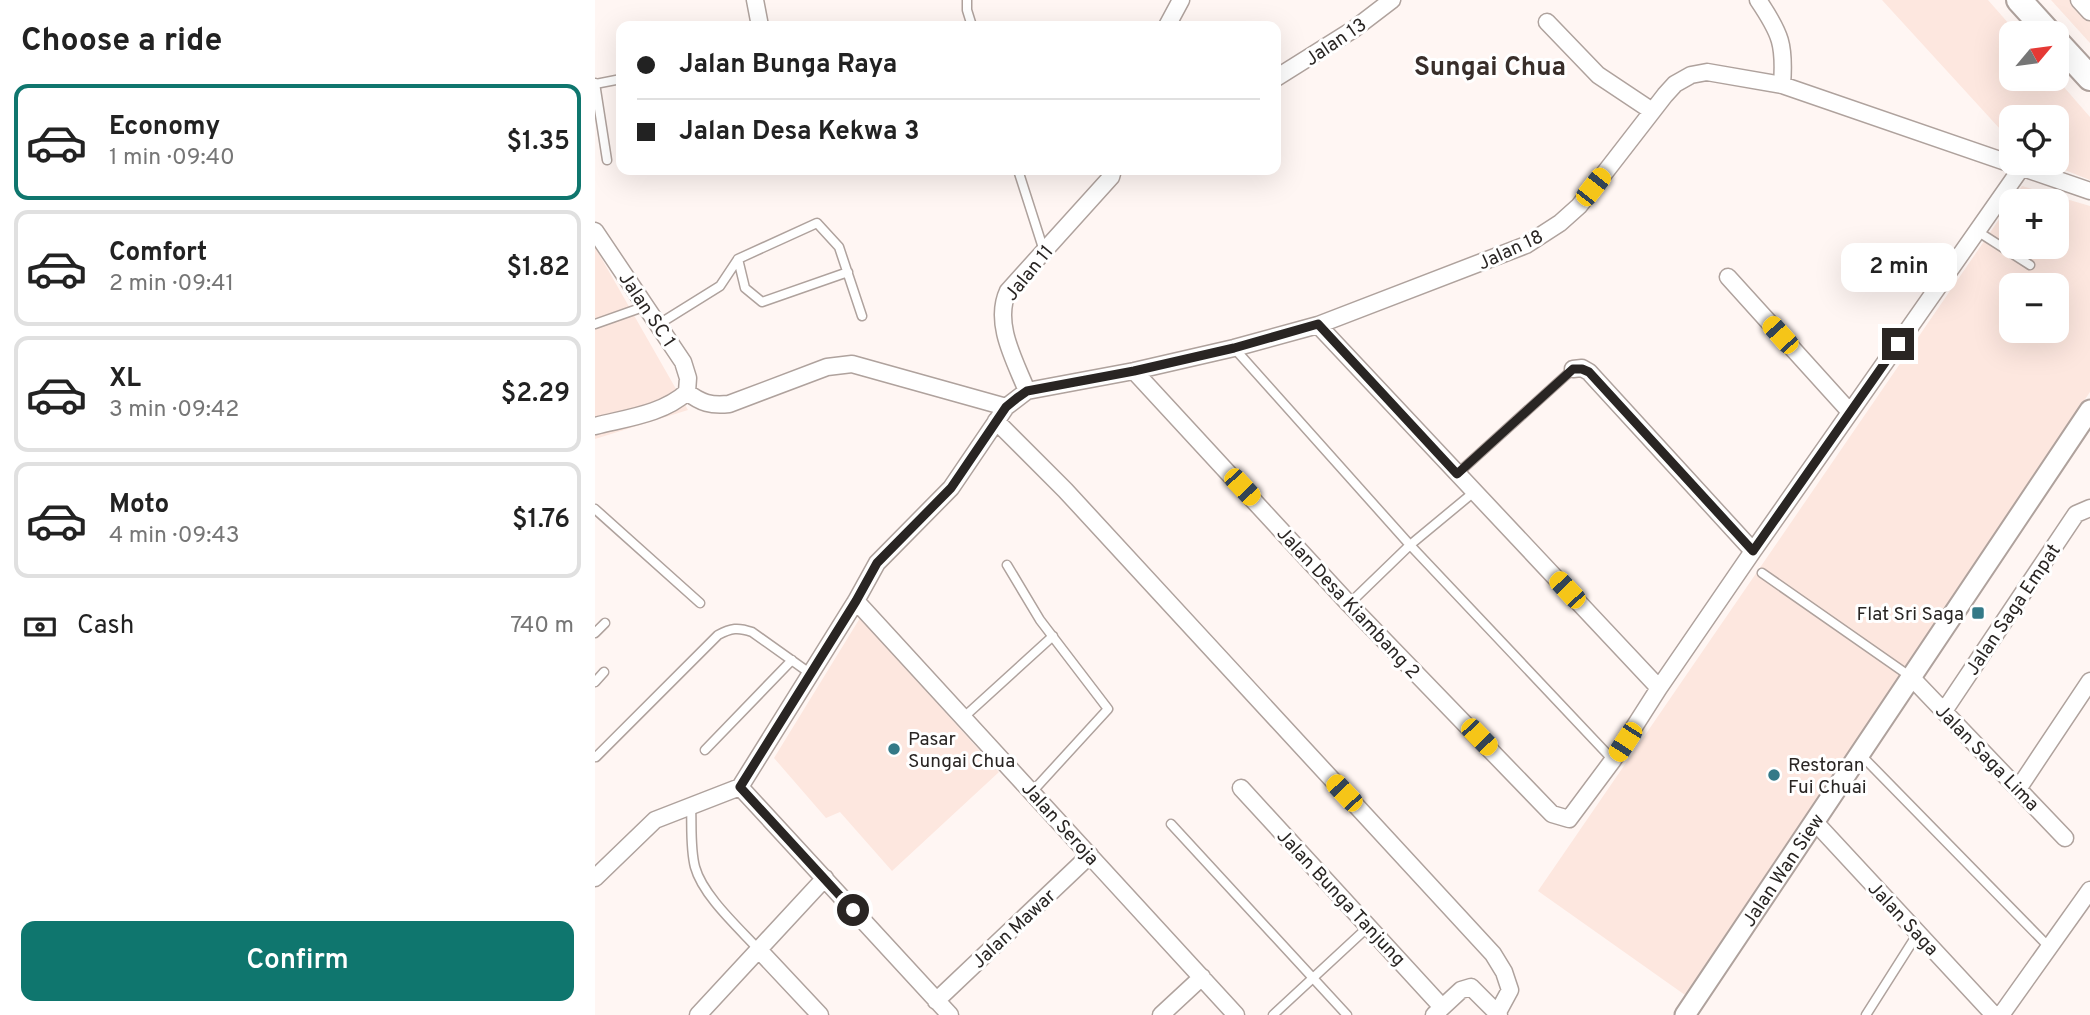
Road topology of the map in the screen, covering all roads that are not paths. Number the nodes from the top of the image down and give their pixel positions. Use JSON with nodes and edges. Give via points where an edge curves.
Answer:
{"nodes":[{"id":1,"x":755,"y":0,"type":"edge"},
{"id":2,"x":967,"y":0,"type":"edge"},
{"id":3,"x":1181,"y":0,"type":"edge"},
{"id":4,"x":1392,"y":0,"type":"edge"},
{"id":5,"x":1758,"y":0,"type":"edge"},
{"id":6,"x":2019,"y":0,"type":"edge"},
{"id":7,"x":2079,"y":0,"type":"edge"},
{"id":8,"x":2090,"y":12,"type":"edge"},
{"id":9,"x":759,"y":21,"type":"edge"},
{"id":10,"x":970,"y":21,"type":"edge"},
{"id":11,"x":1170,"y":21,"type":"edge"},
{"id":12,"x":2038,"y":21,"type":"edge"},
{"id":13,"x":1547,"y":22,"type":"dead end"},
{"id":14,"x":2069,"y":55,"type":"edge"},
{"id":15,"x":1281,"y":75,"type":"edge"},
{"id":16,"x":2090,"y":78,"type":"edge"},
{"id":17,"x":616,"y":80,"type":"edge"},
{"id":18,"x":595,"y":83,"type":"edge"},
{"id":19,"x":1783,"y":85,"type":"junction"},
{"id":20,"x":1652,"y":111,"type":"junction"},
{"id":21,"x":1999,"y":159,"type":"edge"},
{"id":22,"x":607,"y":160,"type":"dead end"},
{"id":23,"x":1020,"y":175,"type":"edge"},
{"id":24,"x":1112,"y":175,"type":"edge"},
{"id":25,"x":2016,"y":175,"type":"edge"},
{"id":26,"x":2045,"y":175,"type":"edge"},
{"id":27,"x":2090,"y":191,"type":"edge"},
{"id":28,"x":1977,"y":230,"type":"junction"},
{"id":29,"x":595,"y":231,"type":"edge"},
{"id":30,"x":1044,"y":251,"type":"junction"},
{"id":31,"x":738,"y":259,"type":"junction"},
{"id":32,"x":2031,"y":265,"type":"dead end"},
{"id":33,"x":848,"y":272,"type":"junction"},
{"id":34,"x":1728,"y":278,"type":"dead end"},
{"id":35,"x":646,"y":306,"type":"junction"},
{"id":36,"x":862,"y":316,"type":"dead end"},
{"id":37,"x":595,"y":324,"type":"edge"},
{"id":38,"x":659,"y":324,"type":"junction"},
{"id":39,"x":1318,"y":324,"type":"junction"},
{"id":40,"x":1234,"y":348,"type":"junction"},
{"id":41,"x":1573,"y":369,"type":"joint"},
{"id":42,"x":1134,"y":371,"type":"junction"},
{"id":43,"x":687,"y":391,"type":"junction"},
{"id":44,"x":1027,"y":391,"type":"junction"},
{"id":45,"x":1006,"y":407,"type":"junction"},
{"id":46,"x":2090,"y":410,"type":"edge"},
{"id":47,"x":1850,"y":412,"type":"junction"},
{"id":48,"x":996,"y":421,"type":"junction"},
{"id":49,"x":595,"y":426,"type":"edge"},
{"id":50,"x":1457,"y":474,"type":"junction"},
{"id":51,"x":1474,"y":492,"type":"junction"},
{"id":52,"x":595,"y":509,"type":"edge"},
{"id":53,"x":2087,"y":509,"type":"edge"},
{"id":54,"x":1410,"y":545,"type":"junction"},
{"id":55,"x":1753,"y":551,"type":"junction"},
{"id":56,"x":1007,"y":565,"type":"dead end"},
{"id":57,"x":1762,"y":573,"type":"dead end"},
{"id":58,"x":856,"y":601,"type":"junction"},
{"id":59,"x":700,"y":603,"type":"dead end"},
{"id":60,"x":1349,"y":604,"type":"junction"},
{"id":61,"x":605,"y":623,"type":"dead end"},
{"id":62,"x":595,"y":633,"type":"edge"},
{"id":63,"x":1053,"y":636,"type":"junction"},
{"id":64,"x":792,"y":660,"type":"junction"},
{"id":65,"x":604,"y":672,"type":"dead end"},
{"id":66,"x":811,"y":674,"type":"junction"},
{"id":67,"x":1911,"y":677,"type":"junction"},
{"id":68,"x":2090,"y":681,"type":"edge"},
{"id":69,"x":595,"y":682,"type":"edge"},
{"id":70,"x":1659,"y":688,"type":"junction"},
{"id":71,"x":1944,"y":711,"type":"junction"},
{"id":72,"x":964,"y":717,"type":"junction"},
{"id":73,"x":705,"y":750,"type":"dead end"},
{"id":74,"x":1859,"y":753,"type":"junction"},
{"id":75,"x":596,"y":757,"type":"edge"},
{"id":76,"x":1613,"y":760,"type":"junction"},
{"id":77,"x":740,"y":787,"type":"junction"},
{"id":78,"x":1241,"y":788,"type":"dead end"},
{"id":79,"x":2018,"y":789,"type":"junction"},
{"id":80,"x":1032,"y":792,"type":"junction"},
{"id":81,"x":691,"y":806,"type":"junction"},
{"id":82,"x":1814,"y":821,"type":"junction"},
{"id":83,"x":1171,"y":824,"type":"dead end"},
{"id":84,"x":2065,"y":838,"type":"dead end"},
{"id":85,"x":1090,"y":855,"type":"junction"},
{"id":86,"x":596,"y":874,"type":"edge"},
{"id":87,"x":825,"y":878,"type":"junction"},
{"id":88,"x":2090,"y":890,"type":"edge"},
{"id":89,"x":1370,"y":926,"type":"junction"},
{"id":90,"x":1918,"y":933,"type":"junction"},
{"id":91,"x":2049,"y":947,"type":"junction"},
{"id":92,"x":759,"y":950,"type":"junction"},
{"id":93,"x":1202,"y":977,"type":"junction"},
{"id":94,"x":1314,"y":977,"type":"junction"},
{"id":95,"x":936,"y":1001,"type":"junction"},
{"id":96,"x":1438,"y":1011,"type":"edge"},
{"id":97,"x":1498,"y":1014,"type":"edge"},
{"id":98,"x":698,"y":1015,"type":"edge"},
{"id":99,"x":820,"y":1015,"type":"edge"},
{"id":100,"x":950,"y":1015,"type":"edge"},
{"id":101,"x":1161,"y":1015,"type":"edge"},
{"id":102,"x":1236,"y":1015,"type":"edge"},
{"id":103,"x":1273,"y":1015,"type":"edge"},
{"id":104,"x":1347,"y":1015,"type":"edge"},
{"id":105,"x":1685,"y":1015,"type":"edge"},
{"id":106,"x":1866,"y":1015,"type":"edge"},
{"id":107,"x":1994,"y":1015,"type":"edge"},
{"id":108,"x":2000,"y":1015,"type":"edge"}],
"edges":[{"from":1,"to":9,"type":"street"},
{"from":2,"to":10,"type":"lane"},
{"from":3,"to":11,"type":"street"},
{"from":4,"to":15,"type":"street","name":"Jalan 13"},
{"from":5,"to":19,"type":"street","via":[[1780,38]]},
{"from":6,"to":12,"type":"main road"},
{"from":7,"to":8,"type":"street"},
{"from":13,"to":20,"type":"street","via":[[1598,75]]},
{"from":14,"to":16,"type":"main road"},
{"from":17,"to":18,"type":"lane"},
{"from":18,"to":22,"type":"lane"},
{"from":19,"to":20,"type":"street","name":"Jalan 18","via":[[1707,72],[1691,75],[1675,84]]},
{"from":19,"to":21,"type":"street","name":"Jalan 18"},
{"from":20,"to":39,"type":"street","name":"Jalan 18","via":[[1579,206],[1549,231],[1493,259]]},
{"from":23,"to":30,"type":"lane"},
{"from":24,"to":30,"type":"street","name":"Jalan 11"},
{"from":25,"to":28,"type":"street"},
{"from":26,"to":27,"type":"street","name":"Jalan 18"},
{"from":28,"to":32,"type":"lane"},
{"from":28,"to":47,"type":"street"},
{"from":29,"to":35,"type":"street","name":"Jalan SC 1"},
{"from":30,"to":44,"type":"street","name":"Jalan 11","via":[[1002,304],[1002,318]]},
{"from":31,"to":33,"type":"lane","via":[[745,288],[762,302]]},
{"from":31,"to":33,"type":"lane","via":[[817,223],[839,247]]},
{"from":31,"to":38,"type":"lane","via":[[720,286]]},
{"from":33,"to":36,"type":"lane"},
{"from":34,"to":47,"type":"street"},
{"from":35,"to":37,"type":"lane"},
{"from":35,"to":38,"type":"street","name":"Jalan SC 1"},
{"from":38,"to":43,"type":"street","name":"Jalan SC 1","via":[[683,362]]},
{"from":39,"to":40,"type":"street","name":"Jalan 18"},
{"from":39,"to":50,"type":"street"},
{"from":40,"to":42,"type":"street","name":"Jalan 18"},
{"from":40,"to":54,"type":"lane"},
{"from":41,"to":50,"type":"lane"},
{"from":41,"to":55,"type":"street","via":[[1589,372]]},
{"from":42,"to":44,"type":"street","name":"Jalan 18"},
{"from":42,"to":60,"type":"street","name":"Jalan Desa Kiambang 2"},
{"from":43,"to":45,"type":"street","via":[[698,401],[729,404],[827,367],[852,364]]},
{"from":43,"to":49,"type":"street","via":[[664,407]]},
{"from":44,"to":45,"type":"street"},
{"from":45,"to":48,"type":"street"},
{"from":46,"to":67,"type":"street","name":"Jalan Wan Siew"},
{"from":47,"to":55,"type":"street"},
{"from":48,"to":58,"type":"street","via":[[951,488],[877,563]]},
{"from":48,"to":97,"type":"street","via":[[1075,500],[1493,954],[1510,990]]},
{"from":50,"to":51,"type":"street"},
{"from":51,"to":54,"type":"lane"},
{"from":51,"to":70,"type":"street"},
{"from":52,"to":59,"type":"lane"},
{"from":53,"to":71,"type":"street","name":"Jalan Saga Empat","via":[[2076,514]]},
{"from":54,"to":60,"type":"lane"},
{"from":54,"to":76,"type":"lane"},
{"from":55,"to":70,"type":"street"},
{"from":56,"to":63,"type":"lane"},
{"from":57,"to":67,"type":"lane"},
{"from":58,"to":66,"type":"street"},
{"from":58,"to":72,"type":"street","name":"Jalan Seroja"},
{"from":60,"to":76,"type":"street","name":"Jalan Desa Kiambang 2","via":[[1552,814],[1572,818]]},
{"from":61,"to":62,"type":"lane"},
{"from":63,"to":72,"type":"lane"},
{"from":63,"to":80,"type":"lane","via":[[1108,709]]},
{"from":64,"to":66,"type":"lane"},
{"from":64,"to":73,"type":"lane"},
{"from":64,"to":75,"type":"lane","via":[[752,632],[730,628]]},
{"from":65,"to":69,"type":"lane"},
{"from":66,"to":77,"type":"street"},
{"from":67,"to":71,"type":"street","name":"Jalan Saga Lima"},
{"from":67,"to":74,"type":"street","name":"Jalan Wan Siew"},
{"from":68,"to":79,"type":"street"},
{"from":70,"to":76,"type":"street"},
{"from":71,"to":79,"type":"street","name":"Jalan Saga Lima"},
{"from":72,"to":80,"type":"street","name":"Jalan Seroja"},
{"from":74,"to":82,"type":"street","name":"Jalan Wan Siew"},
{"from":74,"to":91,"type":"lane"},
{"from":77,"to":81,"type":"street"},
{"from":77,"to":87,"type":"street"},
{"from":78,"to":89,"type":"street","name":"Jalan Bunga Tanjung"},
{"from":79,"to":84,"type":"street","name":"Jalan Saga Lima"},
{"from":80,"to":85,"type":"street","name":"Jalan Seroja"},
{"from":81,"to":86,"type":"street","via":[[655,820]]},
{"from":81,"to":92,"type":"lane","via":[[698,877]]},
{"from":82,"to":90,"type":"street","name":"Jalan Saga"},
{"from":82,"to":105,"type":"street","name":"Jalan Wan Siew"},
{"from":83,"to":94,"type":"lane"},
{"from":85,"to":93,"type":"street","name":"Jalan Seroja"},
{"from":85,"to":95,"type":"street","name":"Jalan Mawar"},
{"from":87,"to":92,"type":"street"},
{"from":87,"to":95,"type":"street"},
{"from":88,"to":91,"type":"street"},
{"from":89,"to":94,"type":"lane"},
{"from":89,"to":96,"type":"street","name":"Jalan Bunga Tanjung"},
{"from":90,"to":106,"type":"lane"},
{"from":90,"to":107,"type":"street","name":"Jalan Saga"},
{"from":91,"to":108,"type":"street"},
{"from":92,"to":98,"type":"street"},
{"from":92,"to":99,"type":"street"},
{"from":93,"to":101,"type":"street"},
{"from":93,"to":102,"type":"street","name":"Jalan Seroja"},
{"from":94,"to":103,"type":"lane"},
{"from":94,"to":104,"type":"lane"},
{"from":95,"to":100,"type":"street"},
{"from":96,"to":97,"type":"street","via":[[1471,987]]}]}
